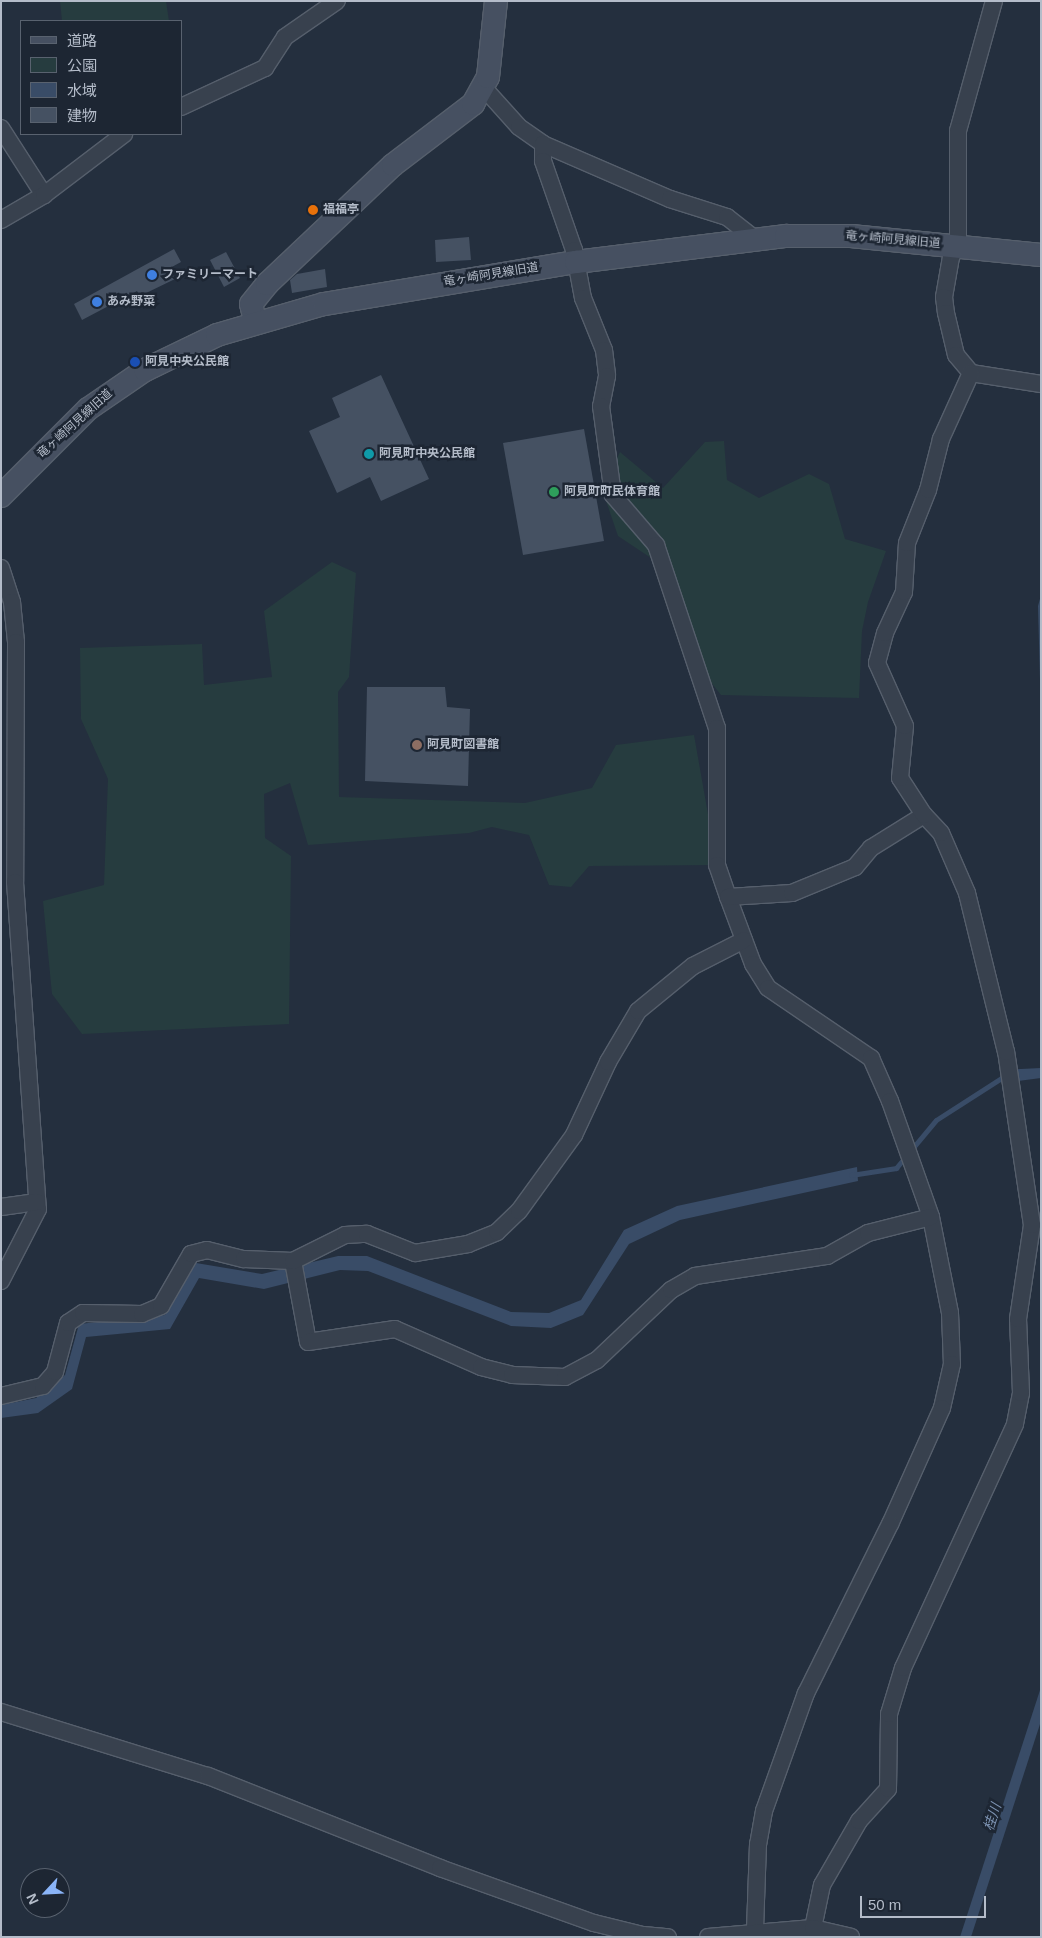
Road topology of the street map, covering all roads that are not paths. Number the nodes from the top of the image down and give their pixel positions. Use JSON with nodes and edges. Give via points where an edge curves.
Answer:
{"nodes":[{"id":1,"x":337,"y":1,"type":"edge"},
{"id":2,"x":496,"y":1,"type":"edge"},
{"id":3,"x":994,"y":1,"type":"edge"},
{"id":4,"x":484,"y":88,"type":"junction"},
{"id":5,"x":182,"y":107,"type":"edge"},
{"id":6,"x":1,"y":128,"type":"edge"},
{"id":7,"x":122,"y":135,"type":"edge"},
{"id":8,"x":543,"y":144,"type":"junction"},
{"id":9,"x":44,"y":195,"type":"junction"},
{"id":10,"x":1,"y":220,"type":"edge"},
{"id":11,"x":754,"y":238,"type":"junction"},
{"id":12,"x":958,"y":245,"type":"junction"},
{"id":13,"x":1041,"y":255,"type":"edge"},
{"id":14,"x":576,"y":262,"type":"junction"},
{"id":15,"x":255,"y":321,"type":"junction"},
{"id":16,"x":970,"y":373,"type":"junction"},
{"id":17,"x":1041,"y":384,"type":"edge"},
{"id":18,"x":1,"y":496,"type":"edge"},
{"id":19,"x":1,"y":568,"type":"edge"},
{"id":20,"x":924,"y":815,"type":"junction"},
{"id":21,"x":728,"y":897,"type":"junction"},
{"id":22,"x":744,"y":940,"type":"junction"},
{"id":23,"x":37,"y":1202,"type":"junction"},
{"id":24,"x":1,"y":1207,"type":"edge"},
{"id":25,"x":931,"y":1217,"type":"junction"},
{"id":26,"x":294,"y":1261,"type":"junction"},
{"id":27,"x":1,"y":1281,"type":"edge"},
{"id":28,"x":1,"y":1396,"type":"edge"},
{"id":29,"x":1,"y":1712,"type":"edge"},
{"id":30,"x":814,"y":1928,"type":"junction"},
{"id":31,"x":593,"y":1930,"type":"edge"},
{"id":32,"x":765,"y":1933,"type":"edge"},
{"id":33,"x":668,"y":1937,"type":"edge"},
{"id":34,"x":708,"y":1937,"type":"edge"},
{"id":35,"x":851,"y":1937,"type":"edge"}],
"edges":[{"from":1,"to":5,"type":"street","via":[[286,37],[265,68]]},
{"from":2,"to":4,"type":"street"},
{"from":3,"to":12,"type":"street","via":[[958,131]]},
{"from":4,"to":8,"type":"street","via":[[519,127]]},
{"from":4,"to":15,"type":"street","via":[[472,104],[393,166],[267,284],[252,304]]},
{"from":6,"to":9,"type":"street"},
{"from":7,"to":9,"type":"street"},
{"from":8,"to":11,"type":"street","via":[[670,199],[727,217]]},
{"from":8,"to":14,"type":"street","via":[[544,161]]},
{"from":9,"to":10,"type":"street"},
{"from":11,"to":12,"type":"street","name":"竜ヶ崎阿見線旧道","via":[[816,234]]},
{"from":11,"to":14,"type":"street","name":"竜ヶ崎阿見線旧道"},
{"from":12,"to":13,"type":"street","name":"竜ヶ崎阿見線旧道"},
{"from":12,"to":16,"type":"street","via":[[952,257],[945,305],[956,355]]},
{"from":14,"to":15,"type":"street","name":"竜ヶ崎阿見線旧道","via":[[382,292]]},
{"from":14,"to":21,"type":"street","via":[[583,298],[604,350],[606,376],[601,406],[613,495],[656,546],[717,728],[717,865]]},
{"from":15,"to":18,"type":"street","name":"竜ヶ崎阿見線旧道","via":[[178,353],[118,386],[64,431]]},
{"from":16,"to":17,"type":"street"},
{"from":16,"to":20,"type":"street","via":[[942,439],[928,490],[907,543],[904,592],[885,633],[877,663],[905,726],[900,778]]},
{"from":19,"to":23,"type":"street","via":[[12,602],[16,642],[15,882]]},
{"from":20,"to":21,"type":"street","via":[[871,848],[855,866],[792,893]]},
{"from":20,"to":30,"type":"street","via":[[941,833],[967,892],[1006,1052],[1032,1224],[1018,1319],[1021,1394],[1011,1432],[903,1668],[890,1714],[888,1789],[859,1821],[822,1886]]},
{"from":21,"to":22,"type":"street"},
{"from":22,"to":25,"type":"street","via":[[768,988],[872,1058]]},
{"from":22,"to":26,"type":"street","via":[[693,966],[638,1011],[608,1062],[574,1134],[519,1211],[497,1232],[468,1244],[415,1253],[367,1234],[345,1235]]},
{"from":23,"to":24,"type":"street"},
{"from":23,"to":27,"type":"street","via":[[38,1209]]},
{"from":25,"to":26,"type":"street","via":[[868,1233],[826,1256],[695,1276],[671,1290],[597,1360],[565,1377],[512,1375],[481,1367],[395,1329],[308,1342]]},
{"from":25,"to":32,"type":"street","via":[[950,1313],[952,1364],[942,1408],[890,1524],[806,1693],[778,1766],[764,1810],[758,1844]]},
{"from":26,"to":28,"type":"street","via":[[244,1259],[207,1250],[191,1254],[161,1306],[142,1314],[83,1313],[68,1323],[55,1372],[43,1386]]},
{"from":29,"to":31,"type":"street","via":[[208,1776]]},
{"from":30,"to":32,"type":"street"},
{"from":30,"to":35,"type":"street"},
{"from":31,"to":33,"type":"street"},
{"from":32,"to":34,"type":"street"}]}
